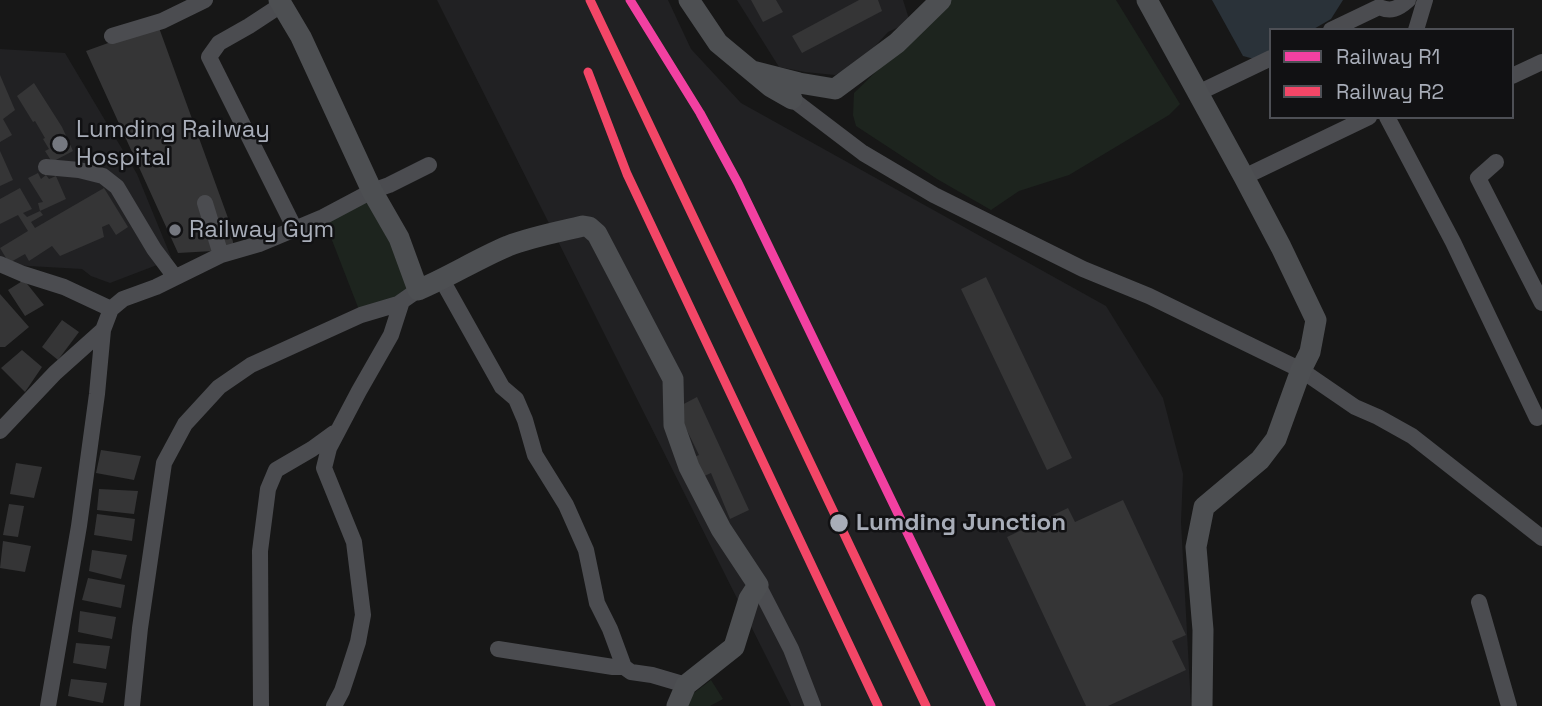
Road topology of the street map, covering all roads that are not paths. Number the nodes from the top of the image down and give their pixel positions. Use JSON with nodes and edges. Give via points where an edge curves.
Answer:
{"nodes":[{"id":1,"x":205,"y":0,"type":"edge"},
{"id":2,"x":688,"y":0,"type":"edge"},
{"id":3,"x":941,"y":0,"type":"edge"},
{"id":4,"x":1147,"y":0,"type":"edge"},
{"id":5,"x":1408,"y":0,"type":"edge"},
{"id":6,"x":1425,"y":0,"type":"edge"},
{"id":7,"x":280,"y":2,"type":"edge"},
{"id":8,"x":1377,"y":4,"type":"edge"},
{"id":9,"x":1335,"y":28,"type":"edge"},
{"id":10,"x":1417,"y":28,"type":"edge"},
{"id":11,"x":113,"y":36,"type":"dead end"},
{"id":12,"x":1269,"y":59,"type":"edge"},
{"id":13,"x":1542,"y":62,"type":"edge"},
{"id":14,"x":752,"y":71,"type":"junction"},
{"id":15,"x":1514,"y":75,"type":"edge"},
{"id":16,"x":1198,"y":93,"type":"junction"},
{"id":17,"x":792,"y":99,"type":"joint"},
{"id":18,"x":1365,"y":119,"type":"edge"},
{"id":19,"x":1388,"y":119,"type":"edge"},
{"id":20,"x":1496,"y":162,"type":"dead end"},
{"id":21,"x":429,"y":165,"type":"dead end"},
{"id":22,"x":46,"y":167,"type":"dead end"},
{"id":23,"x":1244,"y":177,"type":"junction"},
{"id":24,"x":372,"y":191,"type":"junction"},
{"id":25,"x":205,"y":202,"type":"dead end"},
{"id":26,"x":295,"y":229,"type":"junction"},
{"id":27,"x":221,"y":255,"type":"junction"},
{"id":28,"x":0,"y":264,"type":"edge"},
{"id":29,"x":175,"y":277,"type":"junction"},
{"id":30,"x":442,"y":280,"type":"junction"},
{"id":31,"x":410,"y":295,"type":"junction"},
{"id":32,"x":1542,"y":303,"type":"edge"},
{"id":33,"x":111,"y":309,"type":"junction"},
{"id":34,"x":103,"y":330,"type":"junction"},
{"id":35,"x":1301,"y":370,"type":"junction"},
{"id":36,"x":1537,"y":418,"type":"dead end"},
{"id":37,"x":339,"y":429,"type":"junction"},
{"id":38,"x":0,"y":431,"type":"edge"},
{"id":39,"x":1542,"y":538,"type":"edge"},
{"id":40,"x":758,"y":585,"type":"junction"},
{"id":41,"x":1479,"y":602,"type":"dead end"},
{"id":42,"x":498,"y":649,"type":"dead end"},
{"id":43,"x":624,"y":667,"type":"junction"},
{"id":44,"x":686,"y":685,"type":"junction"},
{"id":45,"x":344,"y":699,"type":"edge"},
{"id":46,"x":48,"y":706,"type":"edge"},
{"id":47,"x":132,"y":706,"type":"edge"},
{"id":48,"x":261,"y":706,"type":"edge"},
{"id":49,"x":334,"y":706,"type":"edge"},
{"id":50,"x":677,"y":706,"type":"edge"},
{"id":51,"x":813,"y":706,"type":"edge"},
{"id":52,"x":1202,"y":706,"type":"edge"},
{"id":53,"x":1509,"y":706,"type":"edge"}],
"edges":[{"from":1,"to":11,"type":"street","via":[[162,21]]},
{"from":2,"to":14,"type":"main road","via":[[718,43]]},
{"from":3,"to":14,"type":"main road","via":[[897,43],[835,89]]},
{"from":4,"to":16,"type":"main road"},
{"from":5,"to":8,"type":"street","via":[[1387,10]]},
{"from":6,"to":10,"type":"street"},
{"from":7,"to":24,"type":"main road","via":[[301,37]]},
{"from":7,"to":26,"type":"street","via":[[219,43],[209,57]]},
{"from":8,"to":9,"type":"street"},
{"from":12,"to":16,"type":"street"},
{"from":13,"to":15,"type":"street"},
{"from":14,"to":17,"type":"main road"},
{"from":16,"to":23,"type":"main road"},
{"from":17,"to":35,"type":"street","via":[[863,153],[934,195]]},
{"from":18,"to":23,"type":"street"},
{"from":19,"to":36,"type":"street"},
{"from":20,"to":32,"type":"street","via":[[1478,178]]},
{"from":21,"to":24,"type":"street"},
{"from":22,"to":29,"type":"street","via":[[103,176],[117,187]]},
{"from":23,"to":35,"type":"main road","via":[[1316,320]]},
{"from":24,"to":26,"type":"street"},
{"from":24,"to":31,"type":"main road","via":[[399,238]]},
{"from":25,"to":27,"type":"street"},
{"from":26,"to":27,"type":"street"},
{"from":27,"to":29,"type":"street"},
{"from":28,"to":33,"type":"street"},
{"from":29,"to":33,"type":"street","via":[[123,299]]},
{"from":30,"to":31,"type":"main road"},
{"from":30,"to":40,"type":"main road","via":[[512,245],[583,226],[597,234],[673,379],[674,425],[689,467],[721,529]]},
{"from":30,"to":43,"type":"street","via":[[502,387],[516,399],[535,455],[566,505],[586,551],[597,603]]},
{"from":31,"to":37,"type":"street"},
{"from":31,"to":47,"type":"street","via":[[251,365],[219,387],[185,424],[163,463]]},
{"from":33,"to":34,"type":"street"},
{"from":34,"to":38,"type":"street"},
{"from":34,"to":46,"type":"street","via":[[79,526]]},
{"from":35,"to":39,"type":"street","via":[[1354,407],[1412,436]]},
{"from":35,"to":52,"type":"main road","via":[[1276,439],[1261,460],[1204,507],[1195,547],[1203,629]]},
{"from":37,"to":45,"type":"street","via":[[324,468],[354,542],[363,615]]},
{"from":37,"to":48,"type":"street","via":[[276,470],[268,489],[260,551]]},
{"from":40,"to":44,"type":"main road","via":[[734,647]]},
{"from":40,"to":51,"type":"street","via":[[791,649]]},
{"from":41,"to":53,"type":"street"},
{"from":42,"to":43,"type":"street"},
{"from":43,"to":44,"type":"street"},
{"from":44,"to":50,"type":"main road"},
{"from":45,"to":49,"type":"street"}]}
